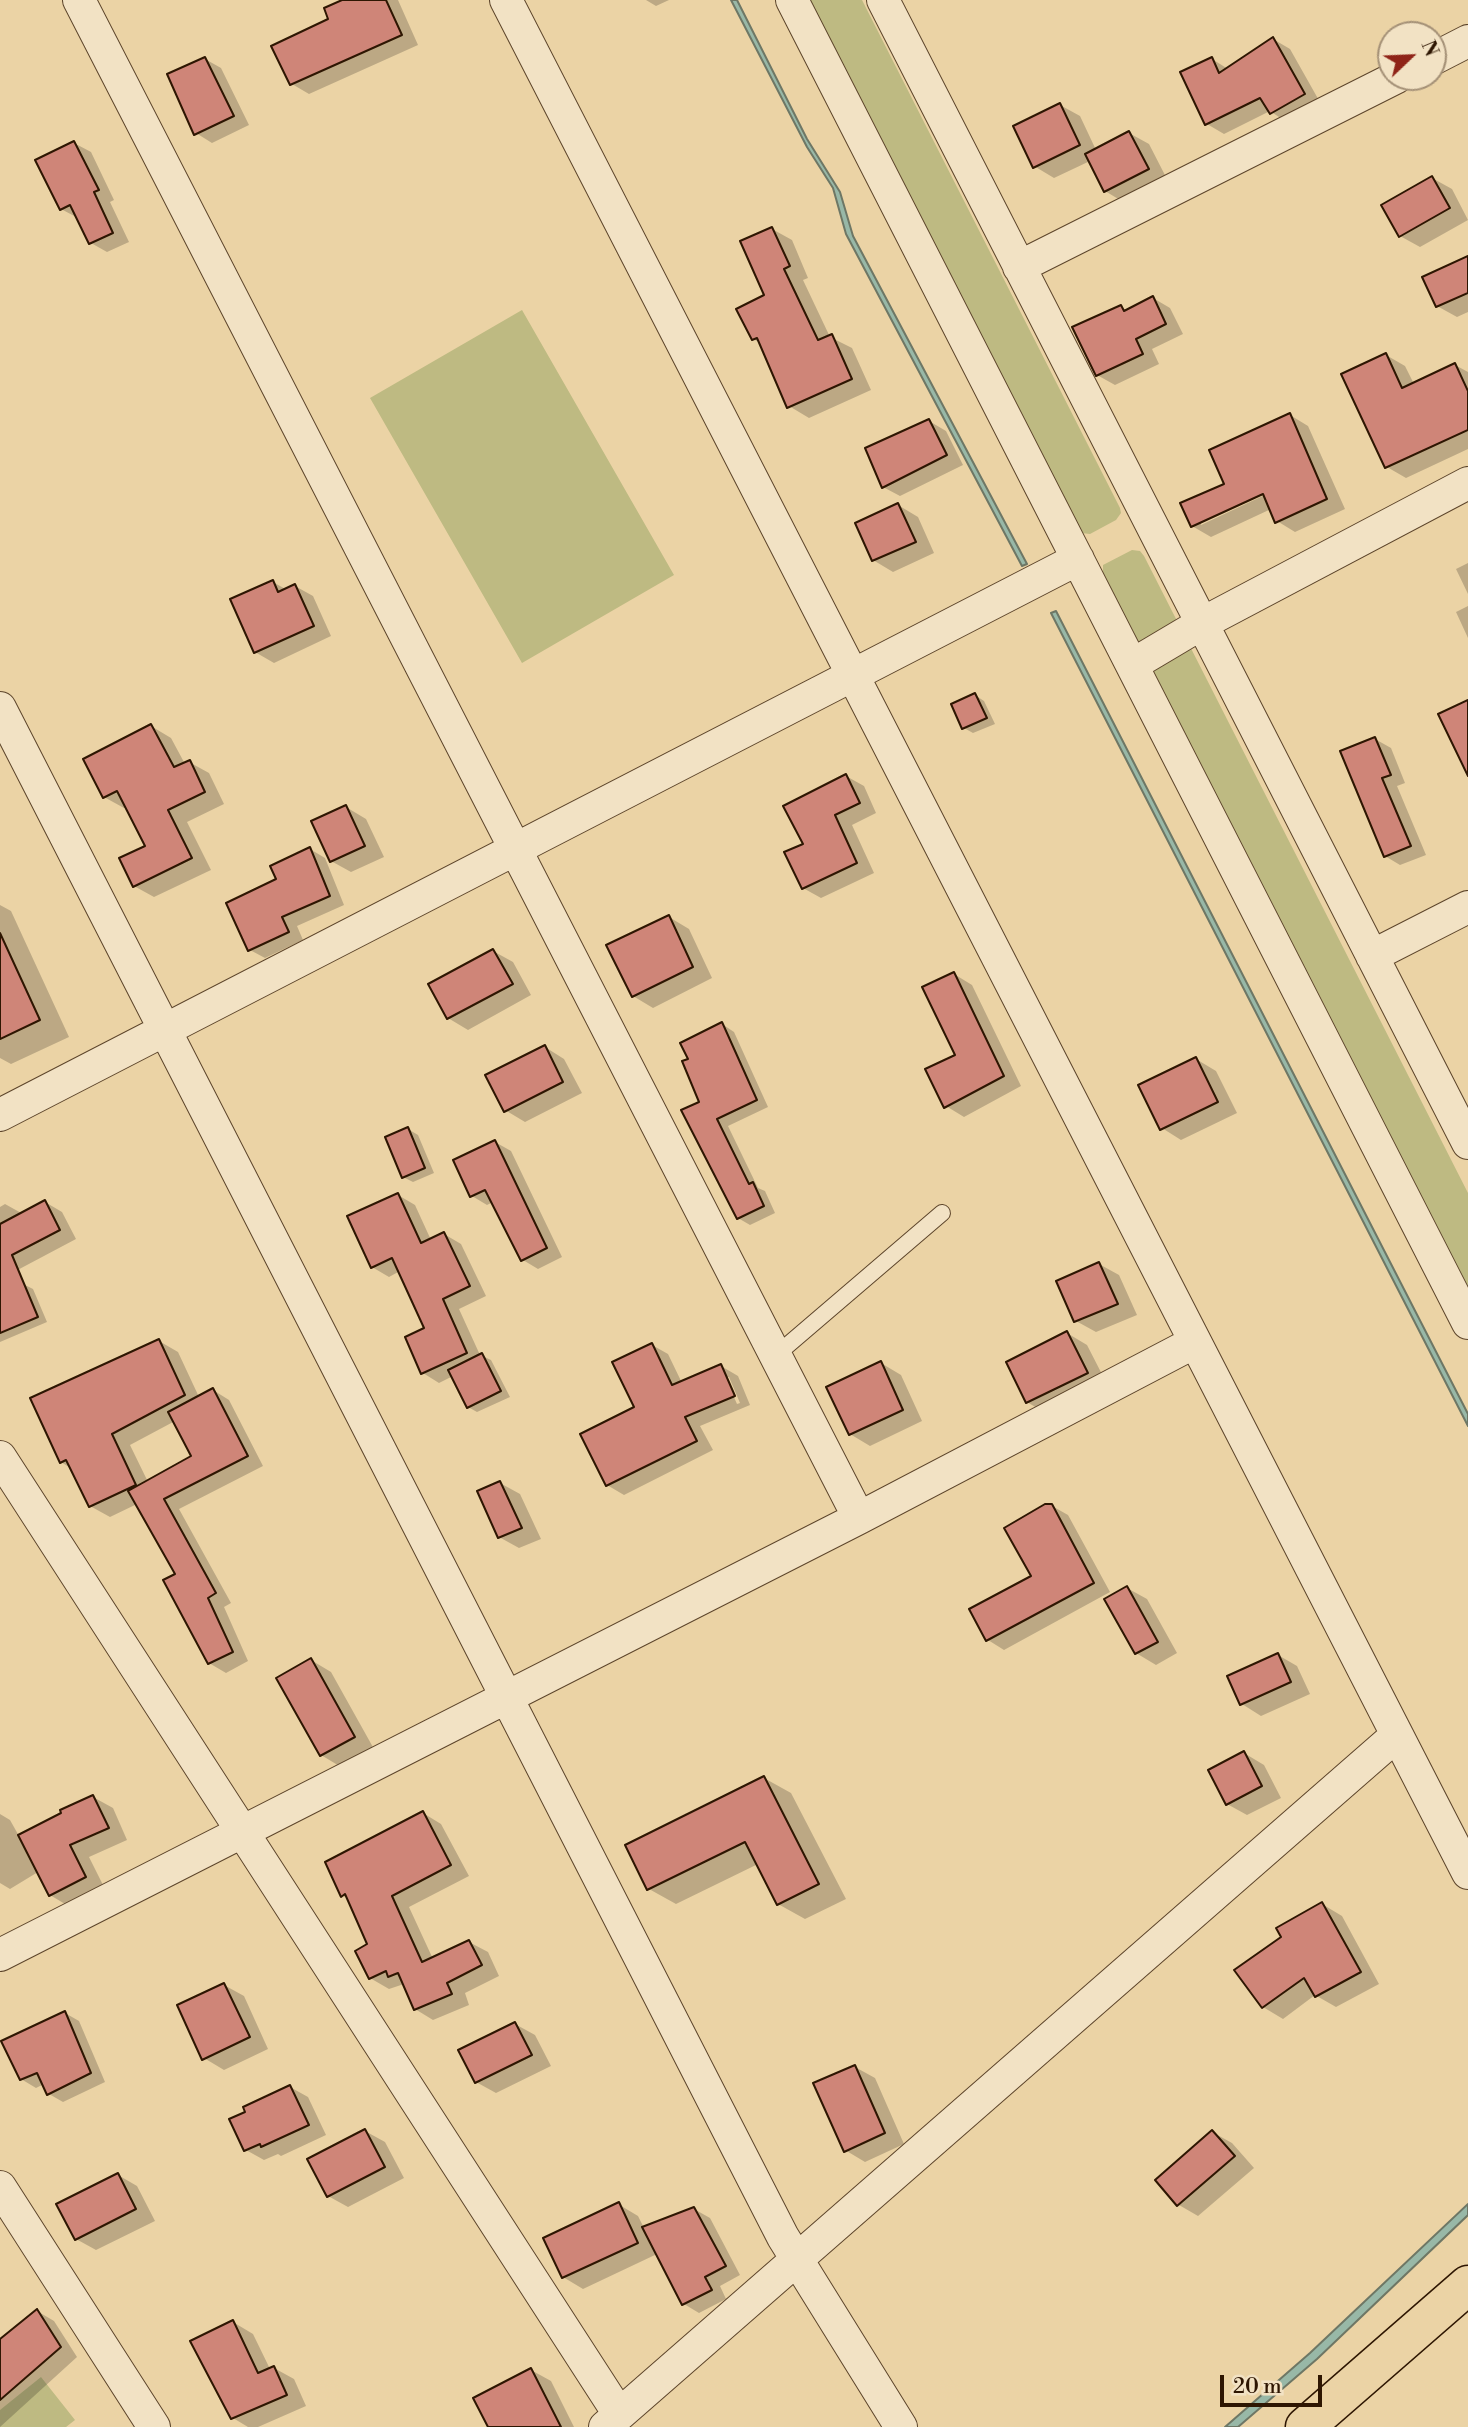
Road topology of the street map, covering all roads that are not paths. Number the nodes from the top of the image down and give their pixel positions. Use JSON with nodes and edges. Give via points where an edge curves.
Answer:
{"nodes":[{"id":1,"x":79,"y":0,"type":"edge"},
{"id":2,"x":506,"y":0,"type":"edge"},
{"id":3,"x":792,"y":0,"type":"edge"},
{"id":4,"x":883,"y":0,"type":"edge"},
{"id":5,"x":1468,"y":41,"type":"edge"},
{"id":6,"x":1447,"y":52,"type":"edge"},
{"id":7,"x":1377,"y":87,"type":"edge"},
{"id":8,"x":1019,"y":267,"type":"junction"},
{"id":9,"x":1468,"y":483,"type":"edge"},
{"id":10,"x":1078,"y":559,"type":"junction"},
{"id":11,"x":1200,"y":624,"type":"junction"},
{"id":12,"x":1132,"y":665,"type":"junction"},
{"id":13,"x":853,"y":675,"type":"junction"},
{"id":14,"x":0,"y":708,"type":"edge"},
{"id":15,"x":514,"y":849,"type":"junction"},
{"id":16,"x":1468,"y":907,"type":"edge"},
{"id":17,"x":1372,"y":956,"type":"junction"},
{"id":18,"x":165,"y":1030,"type":"junction"},
{"id":19,"x":0,"y":1115,"type":"edge"},
{"id":20,"x":1468,"y":1143,"type":"edge"},
{"id":21,"x":942,"y":1213,"type":"dead end"},
{"id":22,"x":1468,"y":1323,"type":"edge"},
{"id":23,"x":1195,"y":1342,"type":"junction"},
{"id":24,"x":775,"y":1356,"type":"junction"},
{"id":25,"x":0,"y":1458,"type":"edge"},
{"id":26,"x":859,"y":1518,"type":"junction"},
{"id":27,"x":506,"y":1695,"type":"junction"},
{"id":28,"x":1397,"y":1735,"type":"junction"},
{"id":29,"x":242,"y":1830,"type":"junction"},
{"id":30,"x":1468,"y":1873,"type":"edge"},
{"id":31,"x":0,"y":1955,"type":"edge"},
{"id":32,"x":0,"y":2187,"type":"edge"},
{"id":33,"x":796,"y":2260,"type":"junction"},
{"id":34,"x":1468,"y":2285,"type":"edge"},
{"id":35,"x":612,"y":2421,"type":"edge"},
{"id":36,"x":154,"y":2427,"type":"edge"},
{"id":37,"x":901,"y":2427,"type":"edge"},
{"id":38,"x":1304,"y":2427,"type":"edge"}],
"edges":[{"from":1,"to":15,"type":"street"},
{"from":2,"to":13,"type":"street"},
{"from":3,"to":10,"type":"street"},
{"from":4,"to":8,"type":"street"},
{"from":5,"to":6,"type":"street"},
{"from":7,"to":8,"type":"street"},
{"from":8,"to":11,"type":"street"},
{"from":9,"to":11,"type":"street"},
{"from":10,"to":12,"type":"street"},
{"from":10,"to":13,"type":"street"},
{"from":11,"to":12,"type":"street"},
{"from":11,"to":17,"type":"street"},
{"from":12,"to":22,"type":"street"},
{"from":13,"to":15,"type":"street"},
{"from":13,"to":23,"type":"street"},
{"from":14,"to":18,"type":"street"},
{"from":15,"to":18,"type":"street"},
{"from":15,"to":24,"type":"street"},
{"from":16,"to":17,"type":"street"},
{"from":17,"to":20,"type":"street"},
{"from":18,"to":19,"type":"street"},
{"from":18,"to":27,"type":"street"},
{"from":21,"to":24,"type":"lane"},
{"from":23,"to":26,"type":"street"},
{"from":23,"to":28,"type":"street"},
{"from":24,"to":26,"type":"street"},
{"from":25,"to":29,"type":"street"},
{"from":26,"to":27,"type":"street"},
{"from":27,"to":29,"type":"street"},
{"from":27,"to":33,"type":"street"},
{"from":28,"to":30,"type":"street"},
{"from":28,"to":33,"type":"street"},
{"from":29,"to":31,"type":"street"},
{"from":29,"to":35,"type":"street"},
{"from":32,"to":36,"type":"street"},
{"from":33,"to":35,"type":"street"},
{"from":33,"to":37,"type":"street"},
{"from":34,"to":38,"type":"main road"}]}
